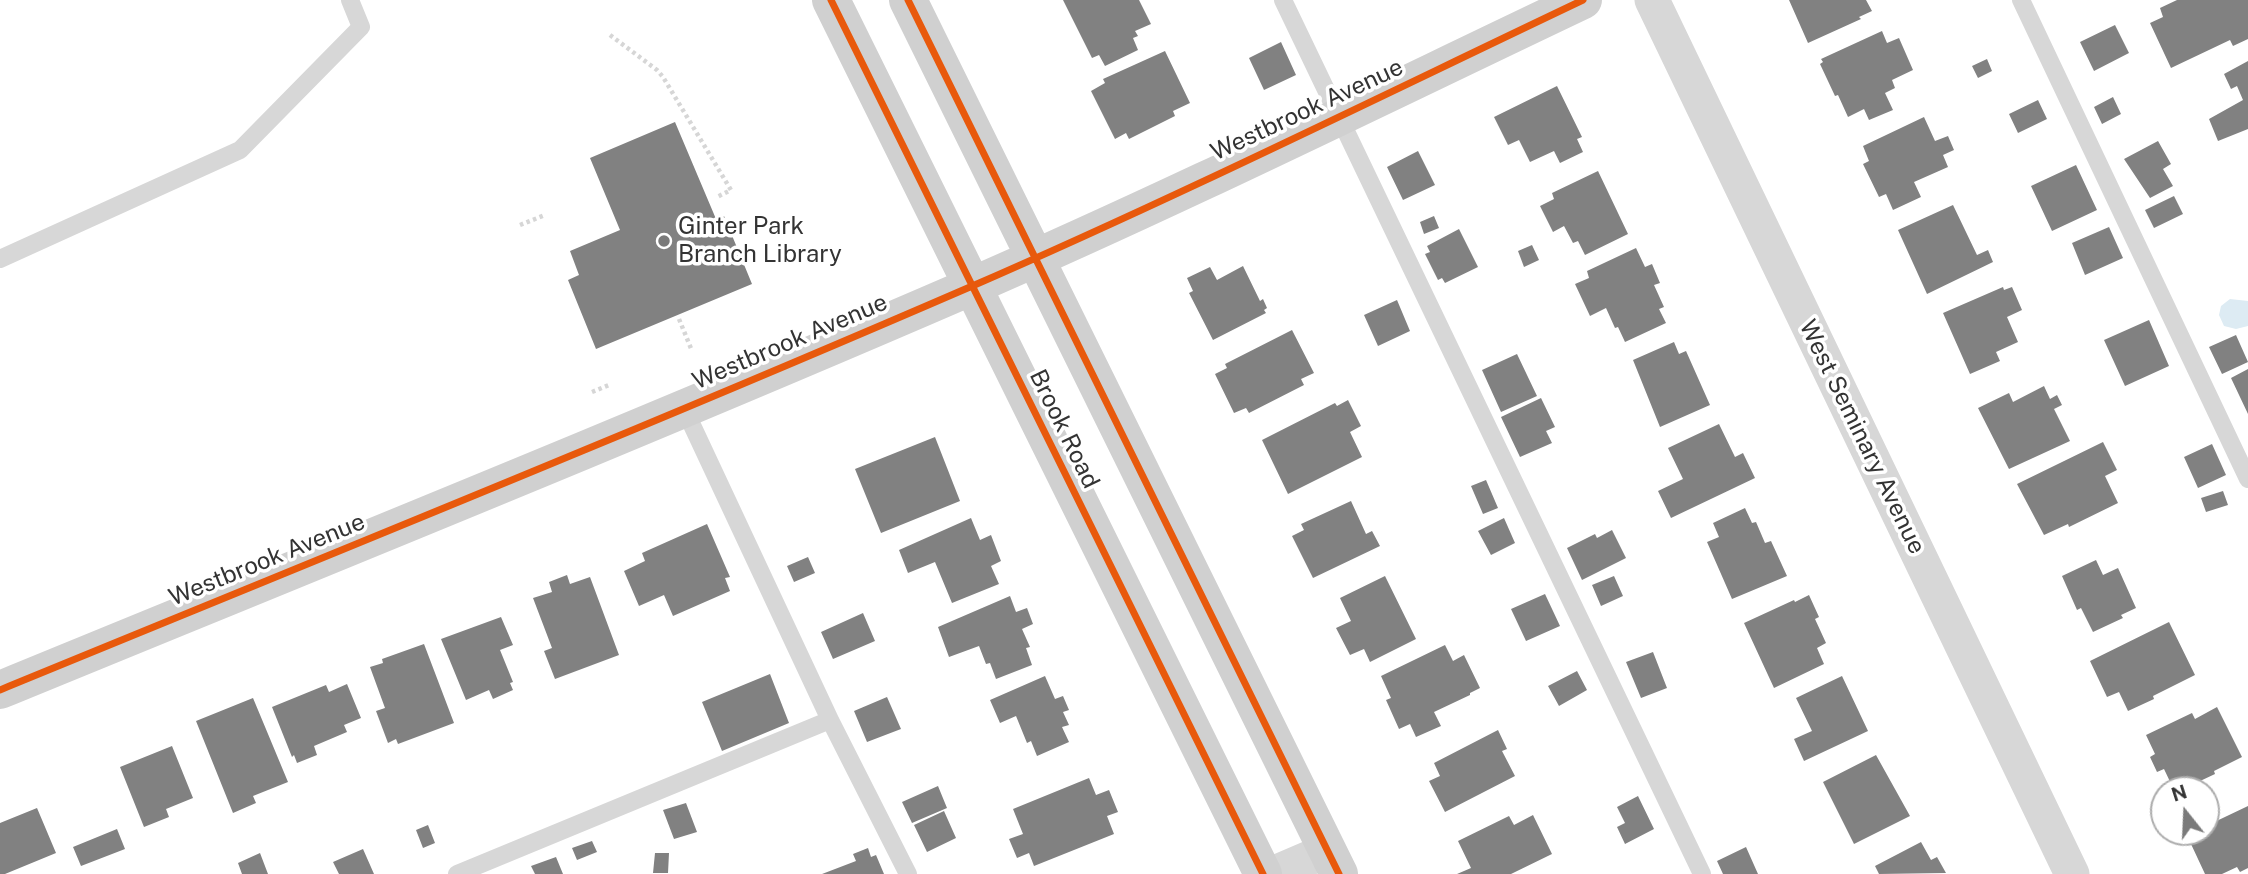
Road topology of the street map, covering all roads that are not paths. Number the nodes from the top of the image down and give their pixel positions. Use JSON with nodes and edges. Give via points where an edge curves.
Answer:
{"nodes":[{"id":1,"x":350,"y":0,"type":"edge"},
{"id":2,"x":831,"y":0,"type":"edge"},
{"id":3,"x":908,"y":0,"type":"edge"},
{"id":4,"x":1283,"y":0,"type":"edge"},
{"id":5,"x":1583,"y":0,"type":"edge"},
{"id":6,"x":1652,"y":0,"type":"edge"},
{"id":7,"x":2021,"y":0,"type":"edge"},
{"id":8,"x":1339,"y":116,"type":"junction"},
{"id":9,"x":1035,"y":257,"type":"junction"},
{"id":10,"x":0,"y":259,"type":"edge"},
{"id":11,"x":971,"y":286,"type":"junction"},
{"id":12,"x":684,"y":408,"type":"junction"},
{"id":13,"x":2248,"y":479,"type":"edge"},
{"id":14,"x":0,"y":690,"type":"edge"},
{"id":15,"x":830,"y":720,"type":"junction"},
{"id":16,"x":1333,"y":862,"type":"edge"},
{"id":17,"x":457,"y":874,"type":"edge"},
{"id":18,"x":908,"y":874,"type":"edge"},
{"id":19,"x":1262,"y":874,"type":"edge"},
{"id":20,"x":1272,"y":874,"type":"edge"},
{"id":21,"x":1702,"y":874,"type":"edge"},
{"id":22,"x":2072,"y":874,"type":"edge"}],
"edges":[{"from":1,"to":10,"type":"lane","via":[[361,27],[240,150]]},
{"from":2,"to":11,"type":"main road","name":"Brook Road"},
{"from":3,"to":9,"type":"main road","name":"Brook Road"},
{"from":4,"to":8,"type":"lane"},
{"from":5,"to":8,"type":"main road","name":"Westbrook Avenue"},
{"from":6,"to":22,"type":"street","name":"West Seminary Avenue"},
{"from":7,"to":13,"type":"lane"},
{"from":8,"to":9,"type":"main road","name":"Westbrook Avenue"},
{"from":8,"to":21,"type":"lane"},
{"from":9,"to":11,"type":"main road","name":"Westbrook Avenue"},
{"from":9,"to":16,"type":"main road","name":"Brook Road"},
{"from":11,"to":12,"type":"main road","name":"Westbrook Avenue"},
{"from":11,"to":19,"type":"main road","name":"Brook Road"},
{"from":12,"to":14,"type":"main road","name":"Westbrook Avenue"},
{"from":12,"to":15,"type":"lane"},
{"from":15,"to":17,"type":"lane"},
{"from":15,"to":18,"type":"lane"},
{"from":16,"to":20,"type":"street"}]}
